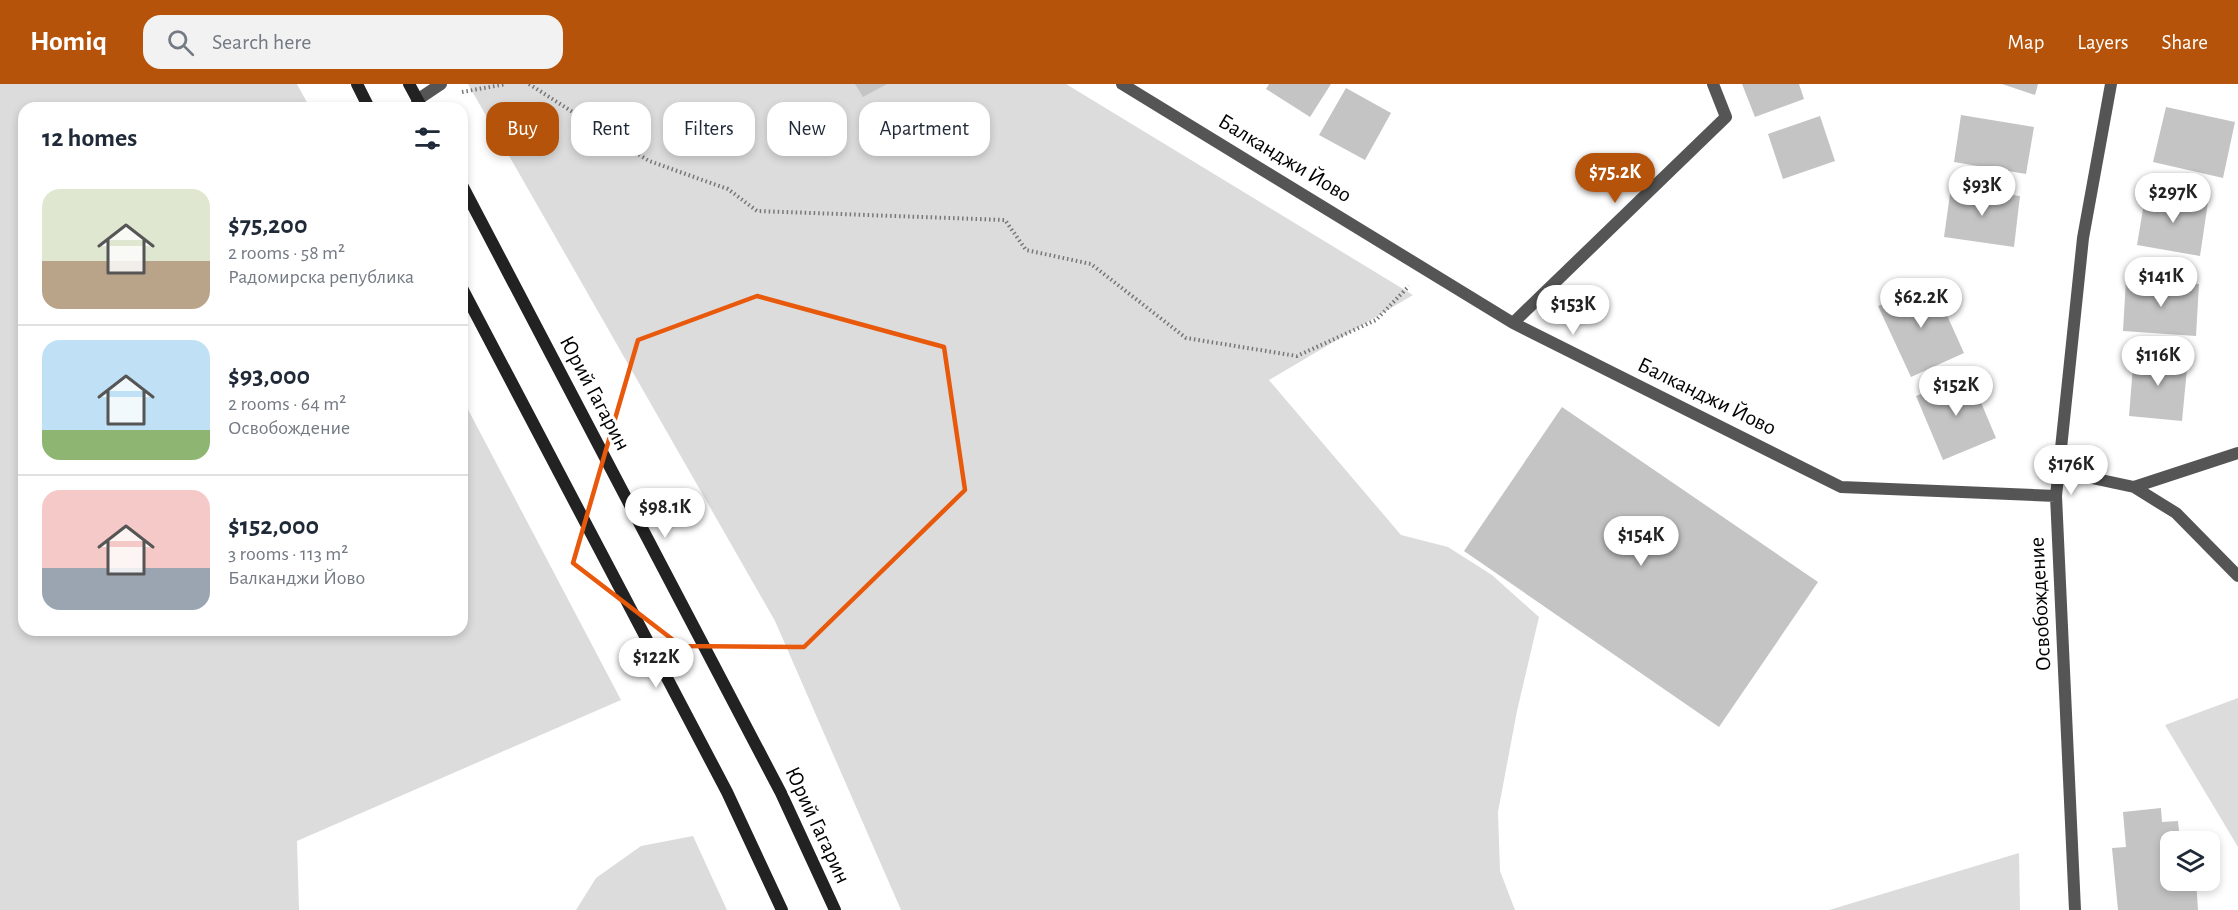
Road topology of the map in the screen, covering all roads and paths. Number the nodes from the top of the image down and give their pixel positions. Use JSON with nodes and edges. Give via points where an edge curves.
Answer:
{"nodes":[{"id":1,"x":357,"y":84,"type":"edge"},
{"id":2,"x":409,"y":84,"type":"edge"},
{"id":3,"x":441,"y":84,"type":"edge"},
{"id":4,"x":529,"y":84,"type":"edge"},
{"id":5,"x":1122,"y":84,"type":"edge"},
{"id":6,"x":1713,"y":84,"type":"edge"},
{"id":7,"x":2111,"y":84,"type":"edge"},
{"id":8,"x":366,"y":102,"type":"edge"},
{"id":9,"x":419,"y":102,"type":"edge"},
{"id":10,"x":422,"y":102,"type":"edge"},
{"id":11,"x":468,"y":196,"type":"edge"},
{"id":12,"x":1427,"y":269,"type":"junction"},
{"id":13,"x":468,"y":300,"type":"edge"},
{"id":14,"x":1513,"y":323,"type":"junction"},
{"id":15,"x":2238,"y":453,"type":"edge"},
{"id":16,"x":2059,"y":471,"type":"junction"},
{"id":17,"x":2134,"y":487,"type":"junction"},
{"id":18,"x":2056,"y":496,"type":"junction"},
{"id":19,"x":2238,"y":576,"type":"edge"},
{"id":20,"x":782,"y":910,"type":"edge"},
{"id":21,"x":835,"y":910,"type":"edge"},
{"id":22,"x":2075,"y":910,"type":"edge"}],
"edges":[{"from":1,"to":8,"type":"street"},
{"from":2,"to":9,"type":"street"},
{"from":3,"to":10,"type":"street"},
{"from":4,"to":12,"type":"path","via":[[648,161],[728,189],[757,211],[1005,220],[1026,250],[1092,264],[1186,338],[1297,356],[1376,320]]},
{"from":5,"to":12,"type":"street","name":"Балканджи Йово"},
{"from":6,"to":14,"type":"street","via":[[1726,117]]},
{"from":7,"to":16,"type":"street","name":"Освобождение","via":[[2083,238]]},
{"from":11,"to":21,"type":"street","name":"Юрий Гагарин","via":[[781,793]]},
{"from":12,"to":14,"type":"street","name":"Балканджи Йово"},
{"from":13,"to":20,"type":"street","via":[[727,792]]},
{"from":14,"to":18,"type":"street","name":"Балканджи Йово","via":[[1841,487]]},
{"from":15,"to":17,"type":"street"},
{"from":16,"to":17,"type":"street"},
{"from":16,"to":18,"type":"street","name":"Освобождение"},
{"from":17,"to":19,"type":"street","via":[[2176,513]]},
{"from":18,"to":22,"type":"street","name":"Освобождение"}]}
